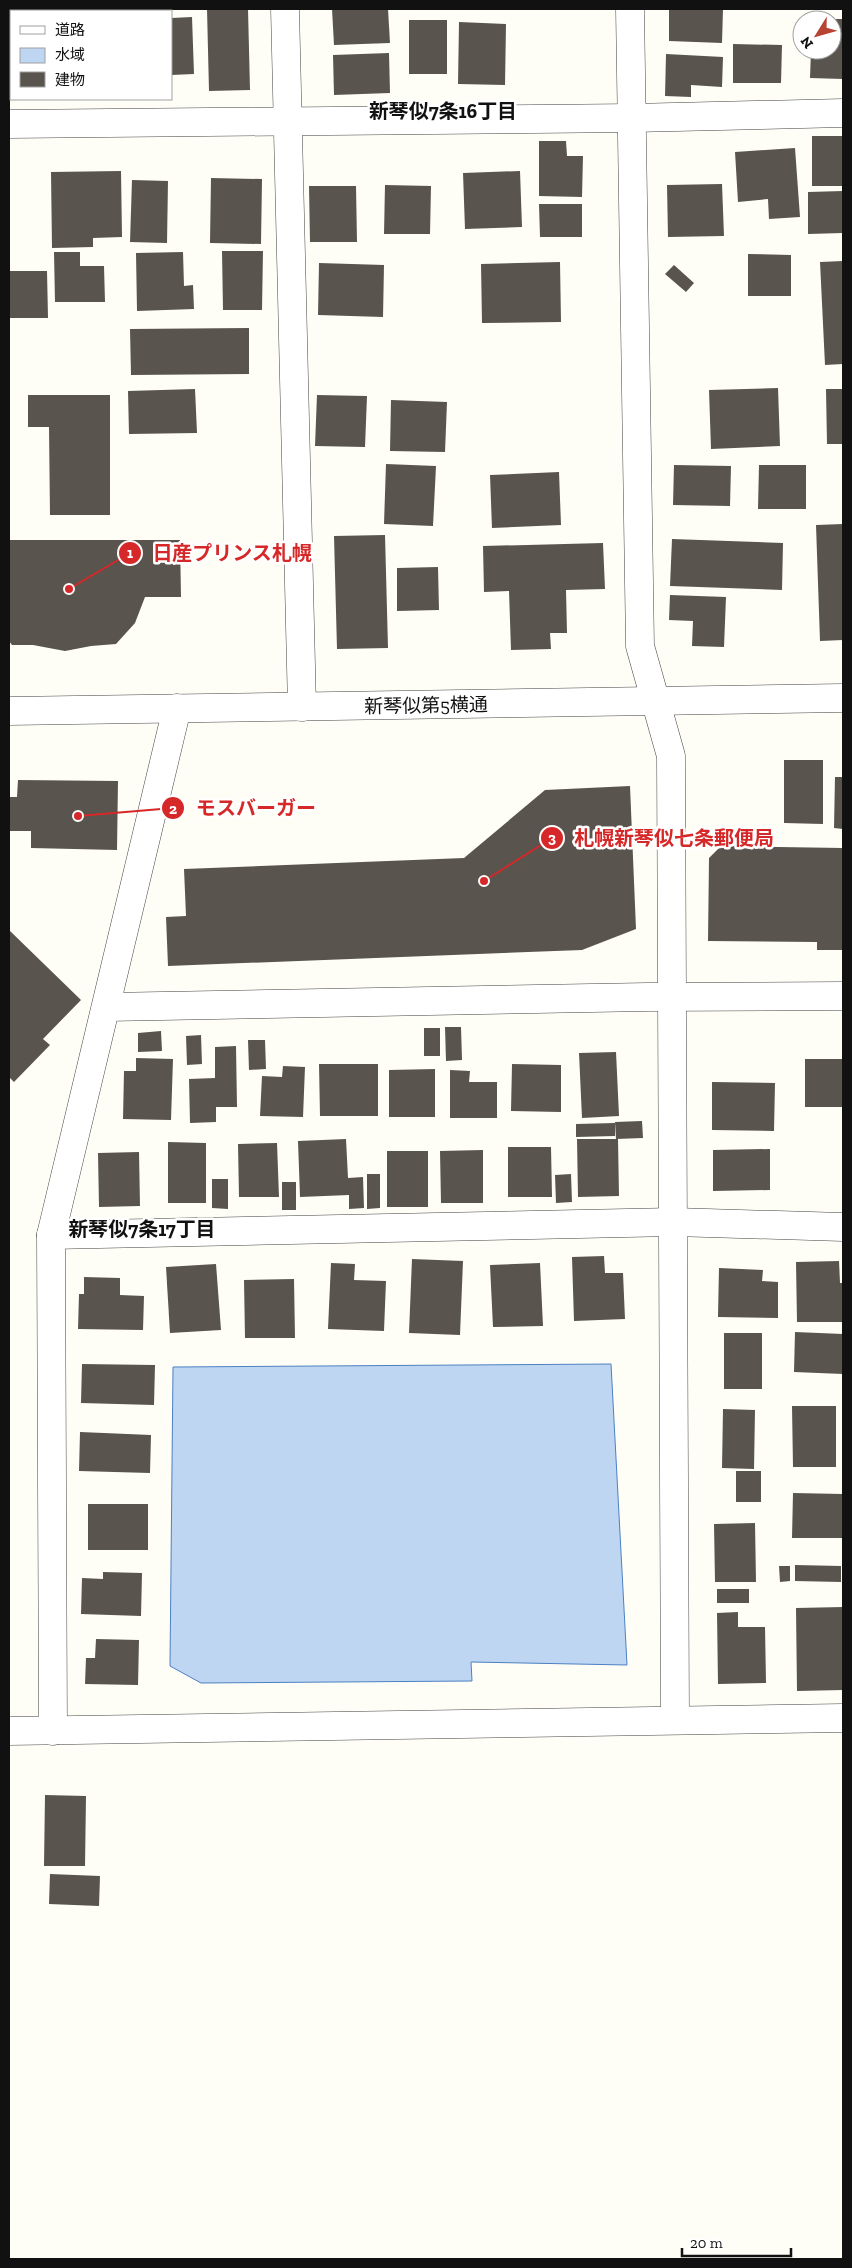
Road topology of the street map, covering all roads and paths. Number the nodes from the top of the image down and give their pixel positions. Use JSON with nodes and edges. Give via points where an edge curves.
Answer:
{"nodes":[{"id":1,"x":285,"y":9,"type":"edge"},
{"id":2,"x":630,"y":9,"type":"edge"},
{"id":3,"x":843,"y":113,"type":"edge"},
{"id":4,"x":632,"y":118,"type":"junction"},
{"id":5,"x":288,"y":120,"type":"junction"},
{"id":6,"x":9,"y":124,"type":"edge"},
{"id":7,"x":843,"y":698,"type":"edge"},
{"id":8,"x":656,"y":701,"type":"junction"},
{"id":9,"x":302,"y":706,"type":"junction"},
{"id":10,"x":177,"y":708,"type":"junction"},
{"id":11,"x":9,"y":711,"type":"edge"},
{"id":12,"x":843,"y":996,"type":"edge"},
{"id":13,"x":673,"y":997,"type":"junction"},
{"id":14,"x":107,"y":1007,"type":"junction"},
{"id":15,"x":674,"y":1222,"type":"junction"},
{"id":16,"x":843,"y":1227,"type":"edge"},
{"id":17,"x":51,"y":1235,"type":"junction"},
{"id":18,"x":843,"y":1718,"type":"edge"},
{"id":19,"x":675,"y":1720,"type":"junction"},
{"id":20,"x":9,"y":1731,"type":"edge"},
{"id":21,"x":52,"y":1731,"type":"junction"}],
"edges":[{"from":1,"to":5,"type":"street"},
{"from":2,"to":4,"type":"street"},
{"from":3,"to":4,"type":"street"},
{"from":4,"to":5,"type":"street"},
{"from":4,"to":8,"type":"street","via":[[640,646]]},
{"from":5,"to":6,"type":"street"},
{"from":5,"to":9,"type":"street"},
{"from":7,"to":8,"type":"street","name":"新琴似第5横通"},
{"from":8,"to":9,"type":"street","name":"新琴似第5横通"},
{"from":8,"to":13,"type":"street","via":[[671,756]]},
{"from":9,"to":10,"type":"street","name":"新琴似第5横通"},
{"from":10,"to":11,"type":"street","name":"新琴似第5横通"},
{"from":10,"to":14,"type":"street"},
{"from":12,"to":13,"type":"street"},
{"from":13,"to":14,"type":"street"},
{"from":13,"to":15,"type":"street"},
{"from":14,"to":17,"type":"street"},
{"from":15,"to":16,"type":"street"},
{"from":15,"to":17,"type":"street"},
{"from":15,"to":19,"type":"street"},
{"from":17,"to":21,"type":"street"},
{"from":18,"to":19,"type":"street"},
{"from":19,"to":21,"type":"street"},
{"from":20,"to":21,"type":"street"}]}
